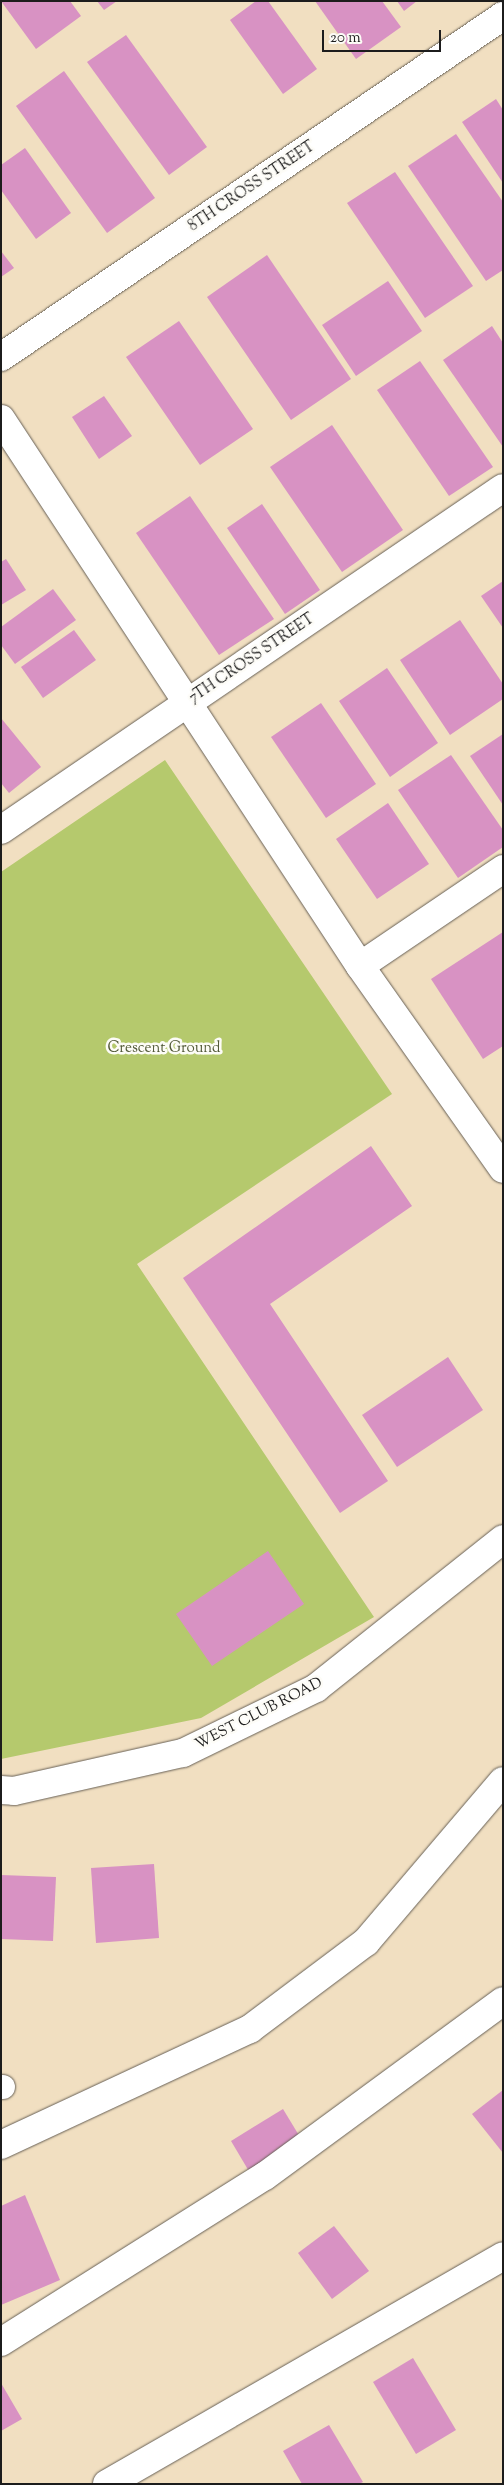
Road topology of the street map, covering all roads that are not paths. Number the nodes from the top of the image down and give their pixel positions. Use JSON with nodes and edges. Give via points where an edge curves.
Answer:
{"nodes":[{"id":1,"x":503,"y":16,"type":"edge"},
{"id":2,"x":1,"y":357,"type":"edge"},
{"id":3,"x":1,"y":419,"type":"edge"},
{"id":4,"x":503,"y":488,"type":"edge"},
{"id":5,"x":190,"y":701,"type":"junction"},
{"id":6,"x":1,"y":830,"type":"edge"},
{"id":7,"x":503,"y":869,"type":"edge"},
{"id":8,"x":360,"y":966,"type":"junction"},
{"id":9,"x":503,"y":1169,"type":"edge"},
{"id":10,"x":503,"y":1538,"type":"edge"},
{"id":11,"x":503,"y":1781,"type":"edge"},
{"id":12,"x":1,"y":1790,"type":"edge"},
{"id":13,"x":503,"y":2001,"type":"edge"},
{"id":14,"x":1,"y":2145,"type":"edge"},
{"id":15,"x":503,"y":2256,"type":"edge"},
{"id":16,"x":1,"y":2342,"type":"edge"},
{"id":17,"x":107,"y":2484,"type":"edge"}],
"edges":[{"from":1,"to":2,"type":"street","name":"8TH CROSS STREET"},
{"from":3,"to":5,"type":"street"},
{"from":4,"to":5,"type":"street","name":"7TH CROSS STREET"},
{"from":5,"to":6,"type":"street","name":"7TH CROSS STREET"},
{"from":5,"to":8,"type":"street"},
{"from":7,"to":8,"type":"street"},
{"from":8,"to":9,"type":"street"},
{"from":10,"to":12,"type":"street","name":"WEST CLUB ROAD","via":[[316,1688],[183,1753],[14,1791]]},
{"from":11,"to":14,"type":"street","via":[[366,1942],[250,2030]]},
{"from":13,"to":16,"type":"street","via":[[265,2176]]},
{"from":15,"to":17,"type":"street"}]}
